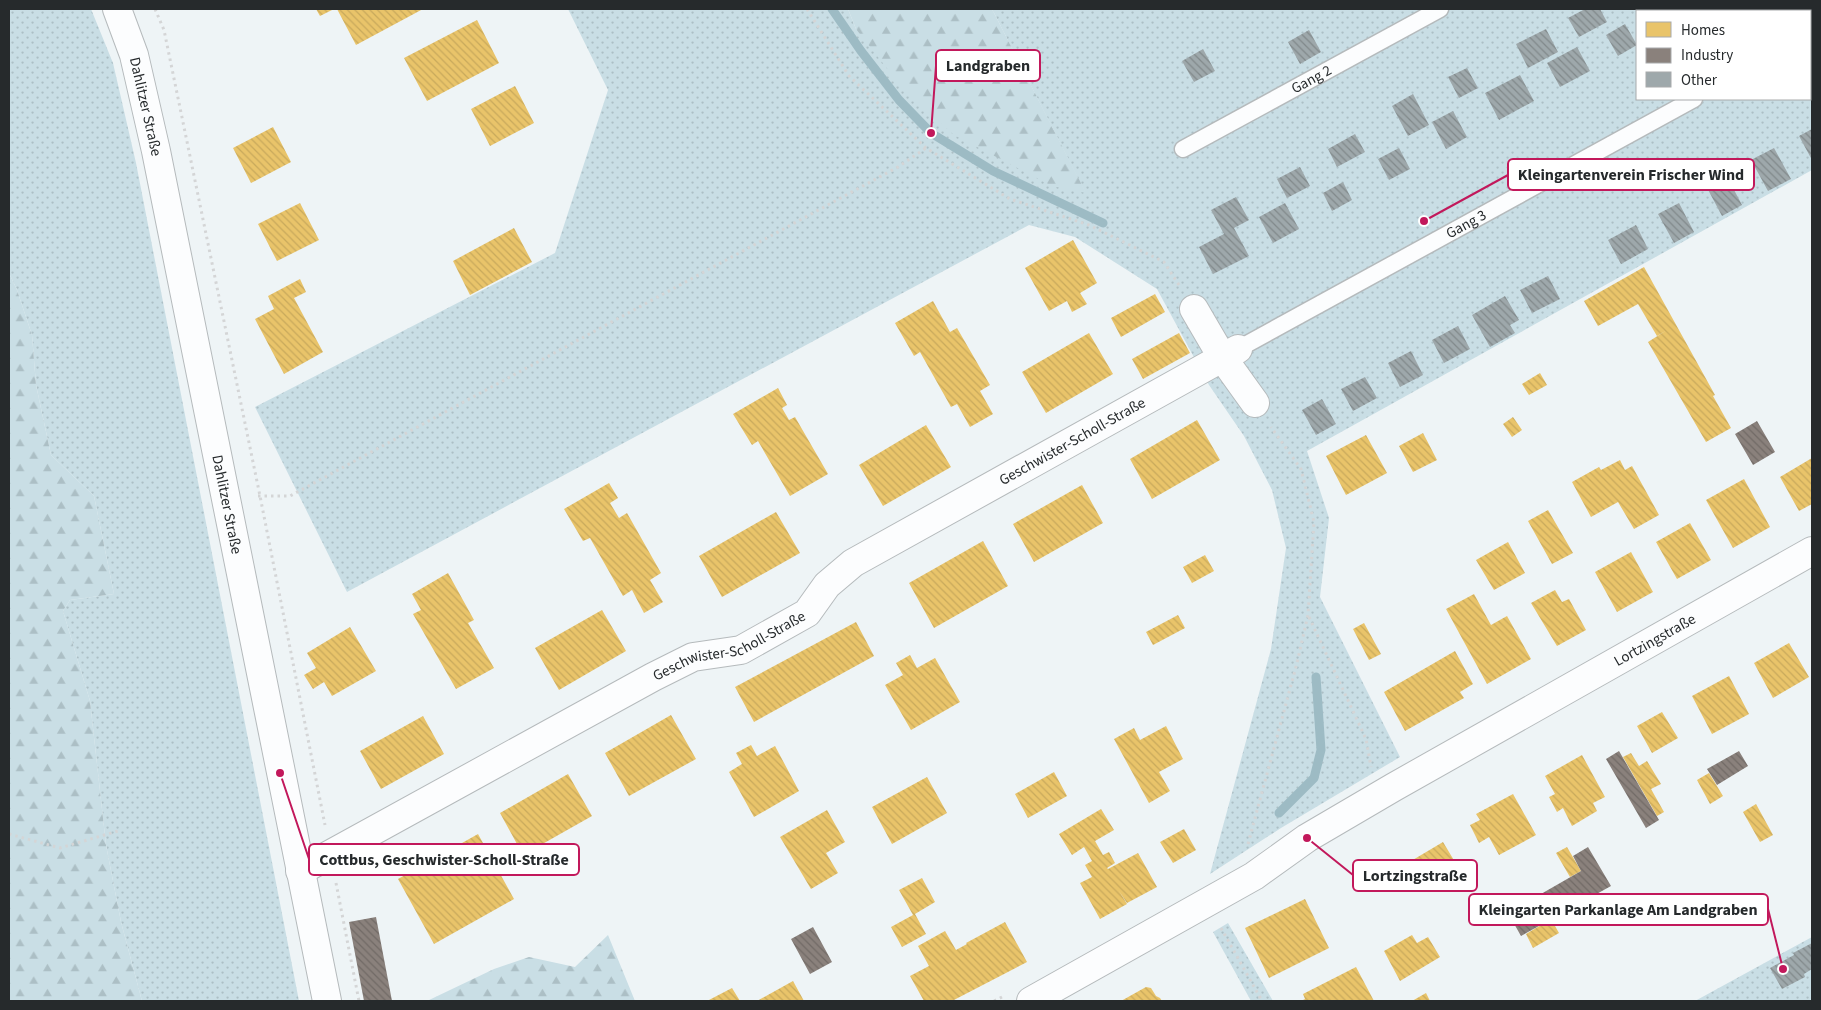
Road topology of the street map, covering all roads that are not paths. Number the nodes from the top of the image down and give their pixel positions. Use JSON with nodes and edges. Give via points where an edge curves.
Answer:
{"nodes":[{"id":1,"x":117,"y":9,"type":"edge"},
{"id":2,"x":1440,"y":9,"type":"edge"},
{"id":3,"x":1692,"y":100,"type":"edge"},
{"id":4,"x":1183,"y":149,"type":"dead end"},
{"id":5,"x":1194,"y":309,"type":"road end"},
{"id":6,"x":1230,"y":353,"type":"junction"},
{"id":7,"x":1255,"y":403,"type":"road end"},
{"id":8,"x":1812,"y":551,"type":"edge"},
{"id":9,"x":300,"y":871,"type":"junction"},
{"id":10,"x":327,"y":1001,"type":"edge"},
{"id":11,"x":1031,"y":1001,"type":"edge"}],
"edges":[{"from":1,"to":9,"type":"street","name":"Dahlitzer Straße","via":[[134,54],[156,151]]},
{"from":2,"to":4,"type":"lane","name":"Gang 2"},
{"from":3,"to":6,"type":"lane","name":"Gang 3"},
{"from":5,"to":6,"type":"street"},
{"from":6,"to":7,"type":"street"},
{"from":6,"to":9,"type":"street","name":"Geschwister-Scholl-Straße","via":[[853,563],[827,585],[807,613],[741,650],[693,657],[653,677]]},
{"from":8,"to":11,"type":"street","name":"Lortzingstraße","via":[[1394,787],[1307,838],[1254,876]]},
{"from":9,"to":10,"type":"street","name":"Dahlitzer Straße"}]}
